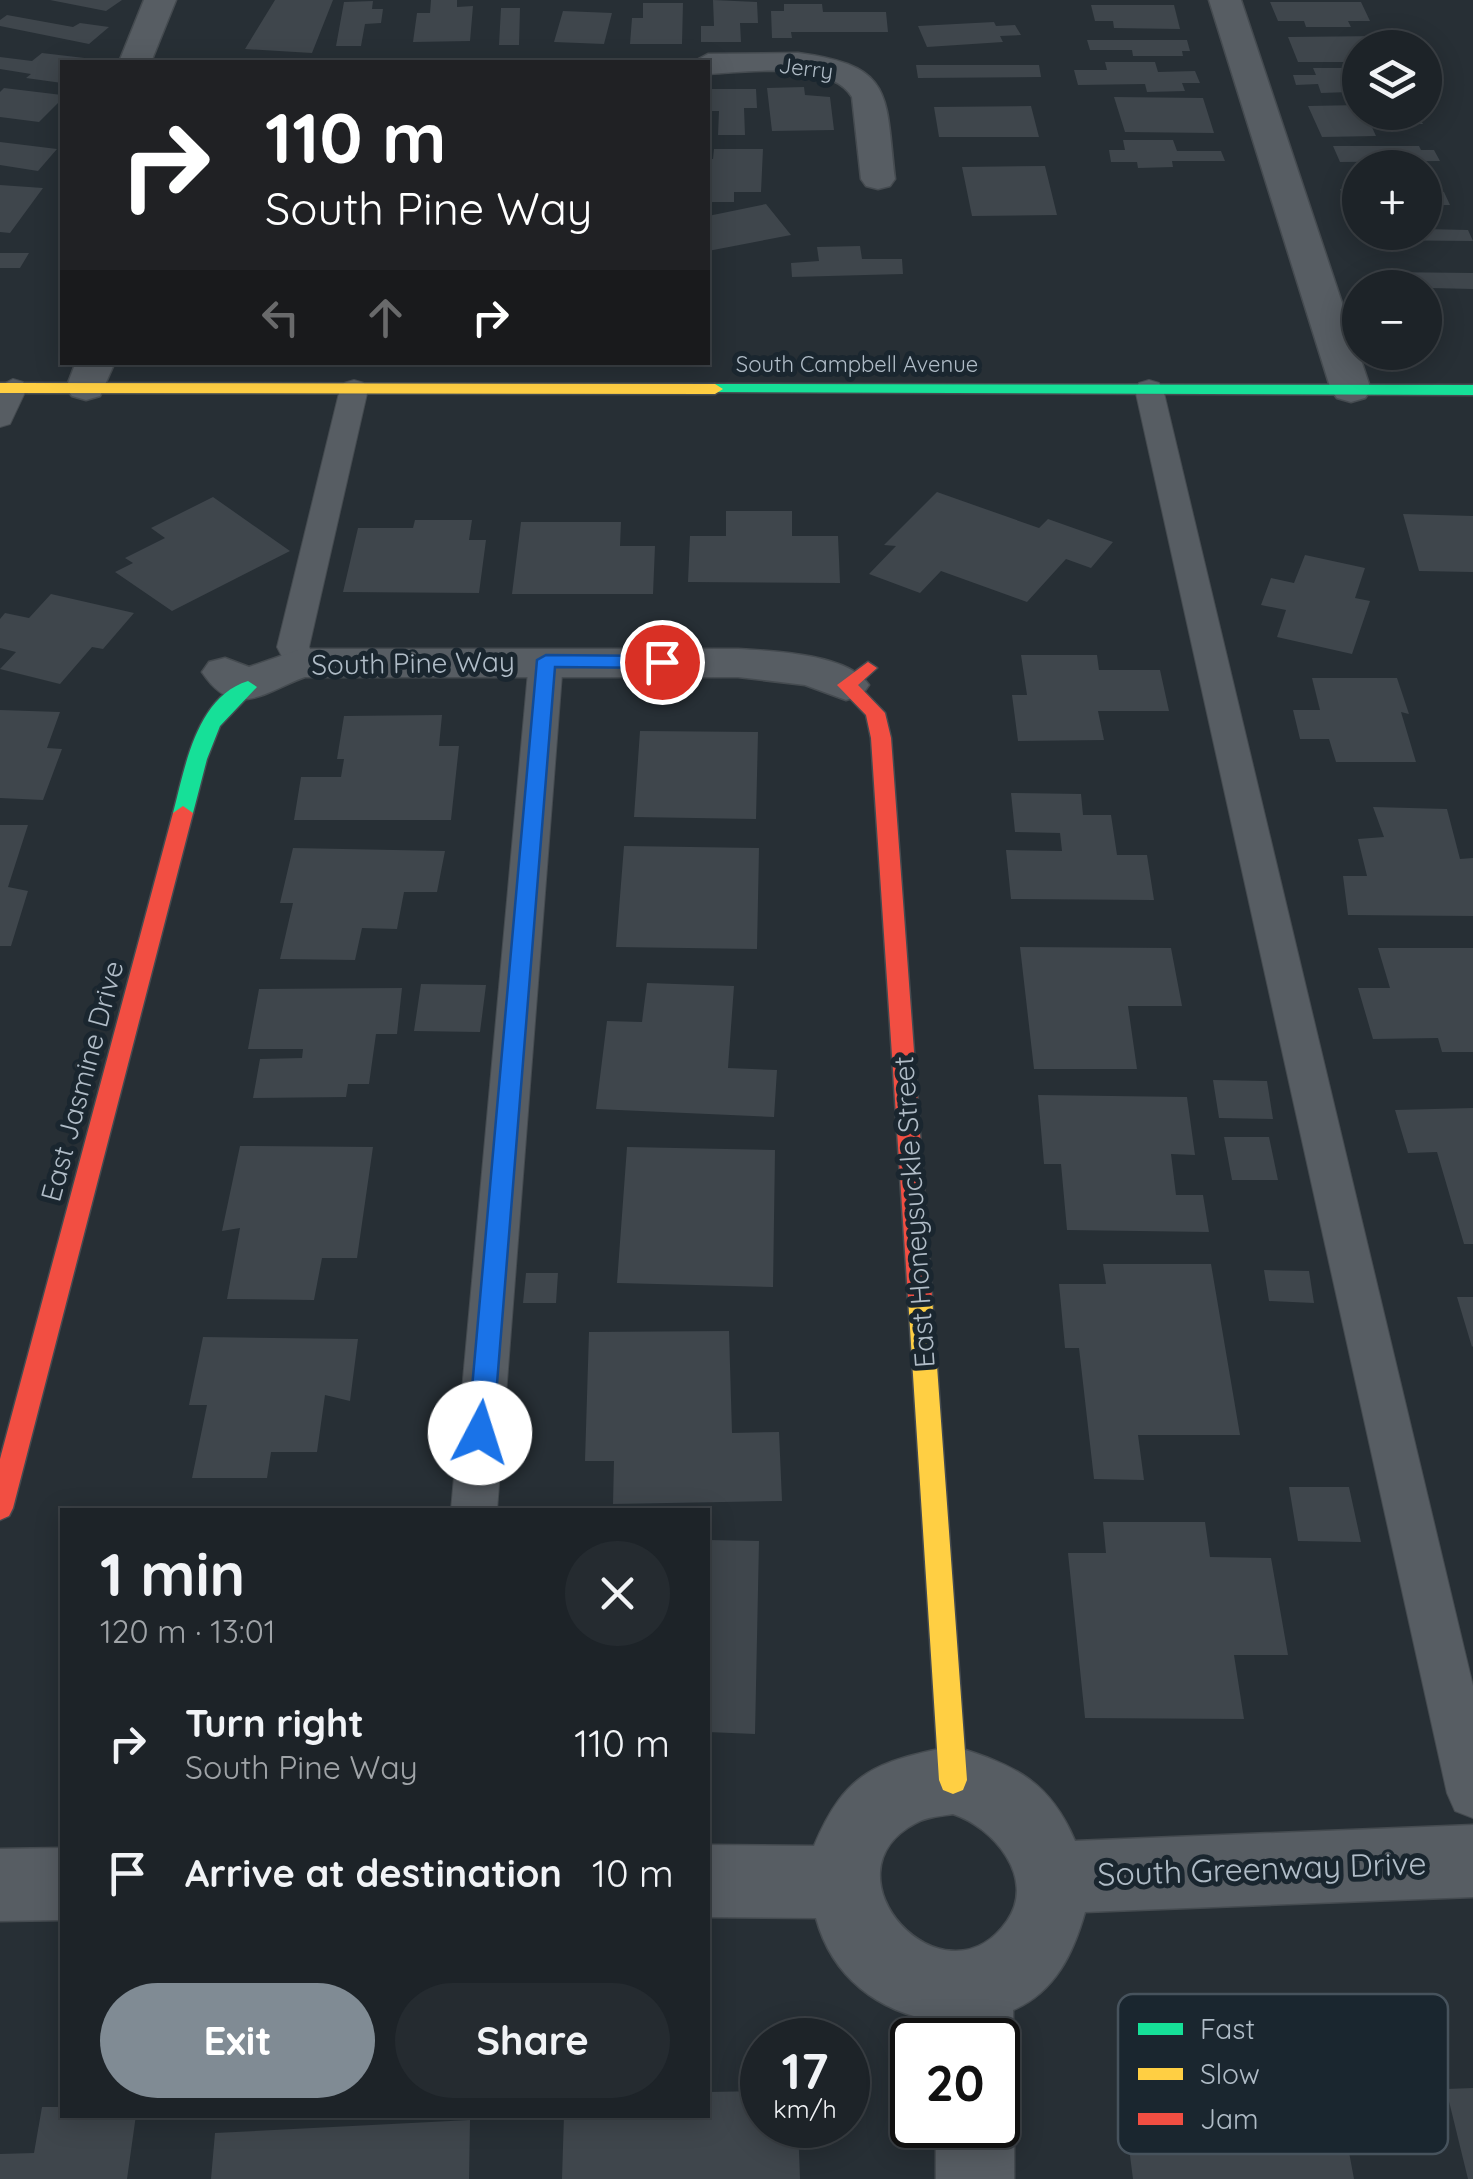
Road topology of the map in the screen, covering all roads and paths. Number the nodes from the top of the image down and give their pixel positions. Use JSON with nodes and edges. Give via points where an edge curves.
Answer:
{"nodes":[{"id":1,"x":160,"y":0,"type":"edge"},
{"id":2,"x":1225,"y":0,"type":"edge"},
{"id":3,"x":135,"y":60,"type":"edge"},
{"id":4,"x":710,"y":64,"type":"edge"},
{"id":5,"x":878,"y":179,"type":"dead end"},
{"id":6,"x":91,"y":375,"type":"edge"},
{"id":7,"x":6,"y":388,"type":"edge"},
{"id":8,"x":354,"y":389,"type":"junction"},
{"id":9,"x":1149,"y":389,"type":"junction"},
{"id":10,"x":1350,"y":390,"type":"junction"},
{"id":11,"x":1473,"y":390,"type":"edge"},
{"id":12,"x":0,"y":418,"type":"edge"},
{"id":13,"x":546,"y":660,"type":"junction"},
{"id":14,"x":300,"y":664,"type":"junction"},
{"id":15,"x":857,"y":677,"type":"joint"},
{"id":16,"x":236,"y":679,"type":"joint"},
{"id":17,"x":0,"y":1508,"type":"edge"},
{"id":18,"x":474,"y":1508,"type":"edge"},
{"id":19,"x":952,"y":1780,"type":"junction"},
{"id":20,"x":1473,"y":1793,"type":"edge"},
{"id":21,"x":1473,"y":1861,"type":"edge"},
{"id":22,"x":1052,"y":1878,"type":"junction"},
{"id":23,"x":710,"y":1881,"type":"edge"},
{"id":24,"x":843,"y":1882,"type":"junction"},
{"id":25,"x":60,"y":1884,"type":"edge"},
{"id":26,"x":0,"y":1885,"type":"edge"},
{"id":27,"x":975,"y":2013,"type":"edge"},
{"id":28,"x":975,"y":2148,"type":"edge"},
{"id":29,"x":975,"y":2179,"type":"edge"}],
"edges":[{"from":1,"to":3,"type":"street"},
{"from":2,"to":10,"type":"street"},
{"from":4,"to":5,"type":"street","name":"Jerry","via":[[795,63],[851,74],[869,97]]},
{"from":6,"to":7,"type":"street","name":"South Campbell Avenue"},
{"from":6,"to":8,"type":"street","name":"South Campbell Avenue"},
{"from":7,"to":12,"type":"lane"},
{"from":8,"to":9,"type":"street","name":"South Campbell Avenue"},
{"from":8,"to":14,"type":"lane","via":[[293,647]]},
{"from":9,"to":10,"type":"street","name":"South Campbell Avenue"},
{"from":9,"to":20,"type":"lane"},
{"from":10,"to":11,"type":"street","name":"South Campbell Avenue"},
{"from":13,"to":14,"type":"street","name":"South Pine Way"},
{"from":13,"to":15,"type":"street","name":"South Pine Way","via":[[790,666]]},
{"from":13,"to":18,"type":"lane"},
{"from":14,"to":16,"type":"street","name":"South Pine Way"},
{"from":15,"to":19,"type":"street","name":"East Honeysuckle Street","via":[[881,738]]},
{"from":16,"to":17,"type":"street","name":"East Jasmine Drive","via":[[210,716],[202,742]]},
{"from":19,"to":22,"type":"street","via":[[1007,1802],[1028,1822]]},
{"from":19,"to":24,"type":"street","via":[[898,1789],[874,1805],[856,1826]]},
{"from":21,"to":22,"type":"street","name":"South Greenway Drive"},
{"from":22,"to":27,"type":"street","via":[[1042,1935]]},
{"from":23,"to":24,"type":"street"},
{"from":24,"to":27,"type":"street","via":[[862,1940],[885,1964],[943,1988]]},
{"from":25,"to":26,"type":"street"},
{"from":28,"to":29,"type":"street"}]}
